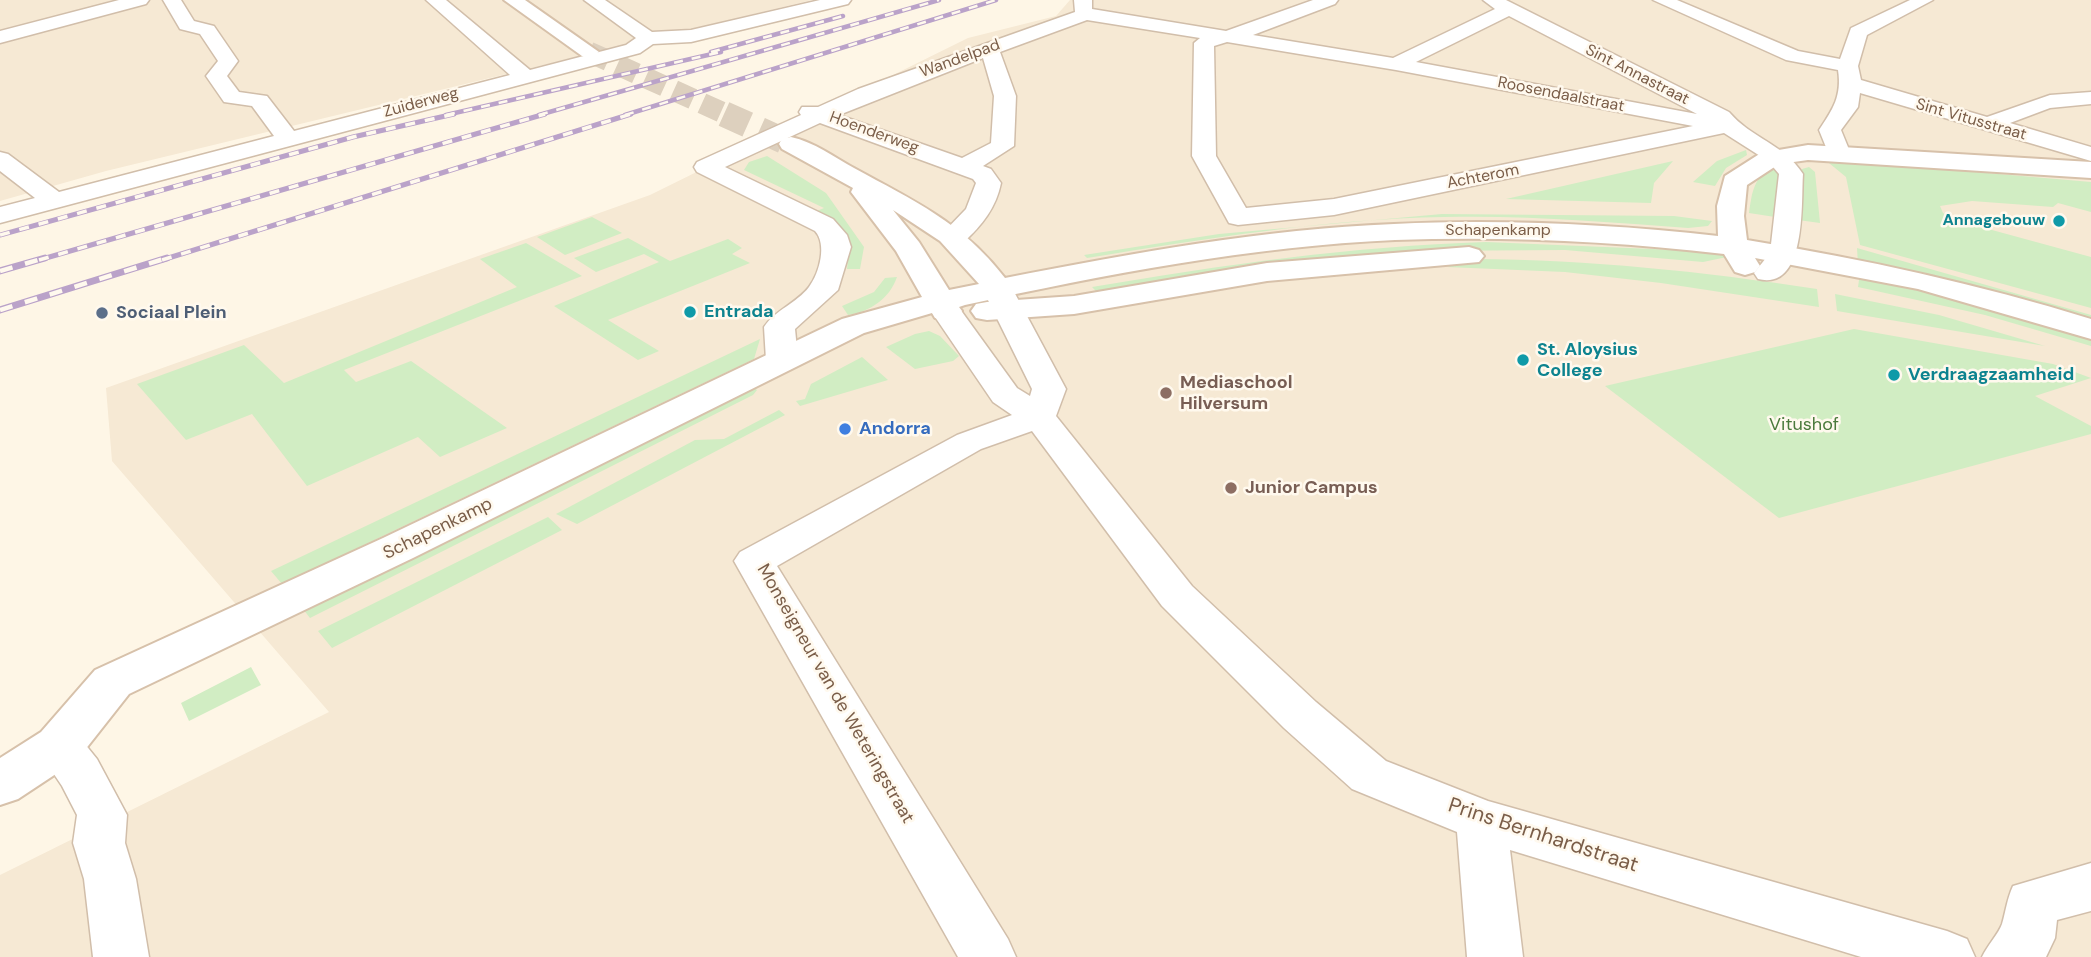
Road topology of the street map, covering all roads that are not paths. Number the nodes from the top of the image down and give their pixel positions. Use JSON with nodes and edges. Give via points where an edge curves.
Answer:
{"nodes":[{"id":1,"x":140,"y":0,"type":"edge"},
{"id":2,"x":172,"y":0,"type":"edge"},
{"id":3,"x":435,"y":0,"type":"edge"},
{"id":4,"x":513,"y":0,"type":"edge"},
{"id":5,"x":593,"y":0,"type":"edge"},
{"id":6,"x":842,"y":0,"type":"edge"},
{"id":7,"x":1329,"y":0,"type":"edge"},
{"id":8,"x":1662,"y":0,"type":"edge"},
{"id":9,"x":1924,"y":0,"type":"edge"},
{"id":10,"x":1500,"y":5,"type":"edge"},
{"id":11,"x":1084,"y":7,"type":"edge"},
{"id":12,"x":1227,"y":36,"type":"junction"},
{"id":13,"x":0,"y":37,"type":"edge"},
{"id":14,"x":648,"y":38,"type":"junction"},
{"id":15,"x":989,"y":48,"type":"junction"},
{"id":16,"x":589,"y":52,"type":"tunnel mouth"},
{"id":17,"x":1396,"y":64,"type":"junction"},
{"id":18,"x":1850,"y":75,"type":"junction"},
{"id":19,"x":526,"y":76,"type":"junction"},
{"id":20,"x":2091,"y":98,"type":"edge"},
{"id":21,"x":780,"y":107,"type":"tunnel mouth"},
{"id":22,"x":822,"y":114,"type":"junction"},
{"id":23,"x":1988,"y":125,"type":"junction"},
{"id":24,"x":1727,"y":126,"type":"junction"},
{"id":25,"x":287,"y":138,"type":"junction"},
{"id":26,"x":791,"y":144,"type":"tunnel mouth"},
{"id":27,"x":1838,"y":152,"type":"junction"},
{"id":28,"x":2091,"y":154,"type":"edge"},
{"id":29,"x":1777,"y":156,"type":"junction"},
{"id":30,"x":0,"y":159,"type":"edge"},
{"id":31,"x":966,"y":166,"type":"junction"},
{"id":32,"x":2091,"y":170,"type":"edge"},
{"id":33,"x":851,"y":177,"type":"junction"},
{"id":34,"x":55,"y":201,"type":"junction"},
{"id":35,"x":0,"y":215,"type":"edge"},
{"id":36,"x":954,"y":236,"type":"junction"},
{"id":37,"x":1732,"y":245,"type":"junction"},
{"id":38,"x":1766,"y":266,"type":"junction"},
{"id":39,"x":1003,"y":300,"type":"junction"},
{"id":40,"x":943,"y":307,"type":"junction"},
{"id":41,"x":2091,"y":329,"type":"edge"},
{"id":42,"x":2091,"y":353,"type":"edge"},
{"id":43,"x":782,"y":359,"type":"junction"},
{"id":44,"x":1039,"y":417,"type":"junction"},
{"id":45,"x":59,"y":746,"type":"junction"},
{"id":46,"x":0,"y":783,"type":"edge"},
{"id":47,"x":1481,"y":821,"type":"junction"},
{"id":48,"x":2091,"y":887,"type":"edge"},
{"id":49,"x":121,"y":957,"type":"edge"},
{"id":50,"x":988,"y":957,"type":"edge"},
{"id":51,"x":1495,"y":957,"type":"edge"},
{"id":52,"x":1947,"y":957,"type":"edge"},
{"id":53,"x":2010,"y":957,"type":"edge"}],
"edges":[{"from":1,"to":13,"type":"street"},
{"from":2,"to":25,"type":"street","via":[[187,25],[207,30],[228,61],[216,76],[232,97],[259,101]]},
{"from":3,"to":19,"type":"street"},
{"from":4,"to":16,"type":"main road"},
{"from":5,"to":14,"type":"street"},
{"from":6,"to":14,"type":"street","name":"Zuiderweg","via":[[691,36]]},
{"from":7,"to":12,"type":"street"},
{"from":8,"to":18,"type":"street","name":"Sint Vitusstraat"},
{"from":9,"to":18,"type":"street","via":[[1858,32]]},
{"from":10,"to":17,"type":"street"},
{"from":10,"to":24,"type":"street","name":"Sint Annastraat","via":[[1721,117]]},
{"from":11,"to":12,"type":"street","name":"Roosendaalstraat"},
{"from":11,"to":15,"type":"street","name":"Wandelpad"},
{"from":12,"to":17,"type":"street","name":"Roosendaalstraat"},
{"from":12,"to":24,"type":"street","name":"Achterom","via":[[1204,43],[1204,156],[1238,217],[1334,207]]},
{"from":14,"to":19,"type":"street","name":"Zuiderweg","via":[[634,49]]},
{"from":15,"to":22,"type":"street","name":"Wandelpad"},
{"from":15,"to":31,"type":"street","via":[[1008,101],[1002,146]]},
{"from":17,"to":24,"type":"street","name":"Roosendaalstraat"},
{"from":18,"to":23,"type":"street","name":"Sint Vitusstraat"},
{"from":18,"to":27,"type":"street","via":[[1847,107],[1830,130]]},
{"from":19,"to":25,"type":"street","name":"Zuiderweg"},
{"from":20,"to":23,"type":"street","via":[[2025,106]]},
{"from":21,"to":22,"type":"street","name":"Hoenderweg"},
{"from":22,"to":31,"type":"street","name":"Hoenderweg"},
{"from":22,"to":43,"type":"street","name":"Wandelpad","via":[[706,167],[824,225],[833,235],[837,247],[823,290],[779,327]]},
{"from":23,"to":28,"type":"street","name":"Sint Vitusstraat"},
{"from":24,"to":29,"type":"street","name":"Sint Annastraat"},
{"from":25,"to":34,"type":"street","name":"Zuiderweg"},
{"from":26,"to":33,"type":"main road"},
{"from":27,"to":29,"type":"main road"},
{"from":27,"to":32,"type":"main road"},
{"from":29,"to":37,"type":"main road","via":[[1754,163],[1734,181]]},
{"from":29,"to":38,"type":"street","via":[[1791,174]]},
{"from":30,"to":34,"type":"street"},
{"from":31,"to":36,"type":"street","name":"Hoenderweg","via":[[989,183],[985,203],[972,222]]},
{"from":33,"to":36,"type":"main road","via":[[902,202]]},
{"from":33,"to":40,"type":"main road","via":[[903,239]]},
{"from":34,"to":35,"type":"street","name":"Zuiderweg"},
{"from":36,"to":39,"type":"main road","via":[[975,256]]},
{"from":37,"to":38,"type":"main road"},
{"from":37,"to":38,"type":"main road","name":"Schapenkamp"},
{"from":37,"to":39,"type":"main road","name":"Schapenkamp","via":[[1509,229],[1392,232],[1266,244]]},
{"from":38,"to":39,"type":"main road","name":"Schapenkamp","via":[[1587,256],[1442,256],[1267,272],[1074,305]]},
{"from":38,"to":41,"type":"main road","name":"Schapenkamp","via":[[1927,284]]},
{"from":38,"to":42,"type":"main road","name":"Schapenkamp","via":[[1938,308]]},
{"from":39,"to":40,"type":"main road","name":"Schapenkamp"},
{"from":39,"to":44,"type":"street","via":[[1049,389]]},
{"from":40,"to":43,"type":"main road","name":"Schapenkamp","via":[[901,310]]},
{"from":40,"to":44,"type":"street","name":"Prins Bernhardstraat","via":[[1005,395]]},
{"from":43,"to":45,"type":"main road","name":"Schapenkamp","via":[[387,554],[112,682]]},
{"from":44,"to":47,"type":"street","name":"Prins Bernhardstraat","via":[[1177,596],[1300,715],[1369,775]]},
{"from":44,"to":50,"type":"street","name":"Monseigneur van de Weteringstraat","via":[[969,442],[754,561]]},
{"from":45,"to":46,"type":"main road","name":"Schapenkamp"},
{"from":45,"to":49,"type":"street","via":[[80,773],[102,815],[99,843],[110,879]]},
{"from":47,"to":51,"type":"street"},
{"from":47,"to":52,"type":"street","name":"Prins Bernhardstraat"},
{"from":48,"to":53,"type":"street","via":[[2032,902],[2027,938]]}]}
